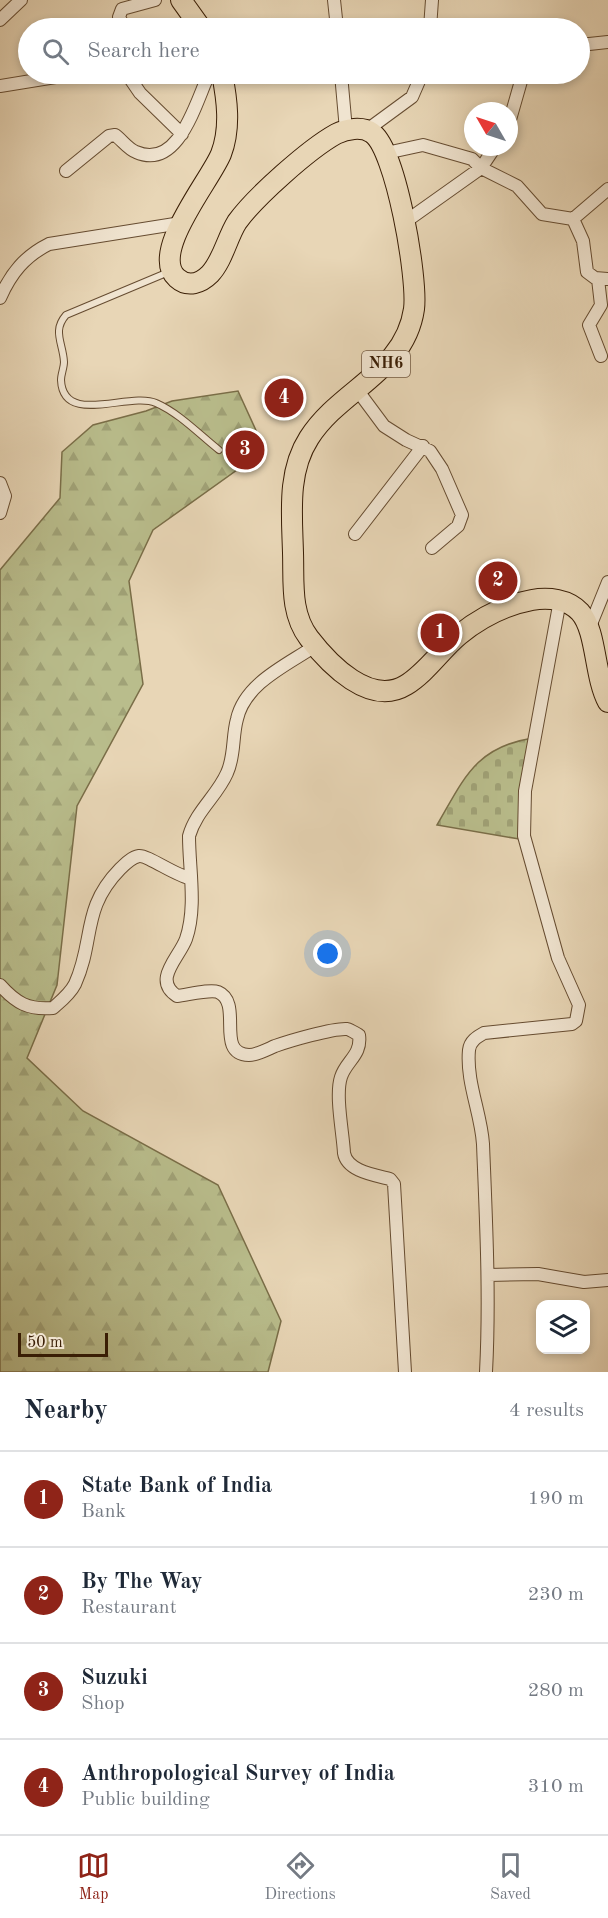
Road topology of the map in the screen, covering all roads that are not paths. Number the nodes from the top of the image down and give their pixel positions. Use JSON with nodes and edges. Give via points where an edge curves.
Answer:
{"nodes":[{"id":1,"x":21,"y":0,"type":"edge"},
{"id":2,"x":155,"y":0,"type":"edge"},
{"id":3,"x":182,"y":0,"type":"edge"},
{"id":4,"x":334,"y":0,"type":"edge"},
{"id":5,"x":432,"y":0,"type":"edge"},
{"id":6,"x":120,"y":18,"type":"edge"},
{"id":7,"x":194,"y":18,"type":"edge"},
{"id":8,"x":336,"y":18,"type":"edge"},
{"id":9,"x":431,"y":18,"type":"edge"},
{"id":10,"x":0,"y":20,"type":"edge"},
{"id":11,"x":608,"y":42,"type":"edge"},
{"id":12,"x":590,"y":44,"type":"edge"},
{"id":13,"x":18,"y":83,"type":"edge"},
{"id":14,"x":134,"y":84,"type":"edge"},
{"id":15,"x":204,"y":84,"type":"edge"},
{"id":16,"x":223,"y":84,"type":"edge"},
{"id":17,"x":342,"y":84,"type":"edge"},
{"id":18,"x":418,"y":84,"type":"edge"},
{"id":19,"x":520,"y":84,"type":"edge"},
{"id":20,"x":0,"y":86,"type":"edge"},
{"id":21,"x":515,"y":102,"type":"edge"},
{"id":22,"x":346,"y":130,"type":"junction"},
{"id":23,"x":367,"y":130,"type":"junction"},
{"id":24,"x":182,"y":134,"type":"junction"},
{"id":25,"x":386,"y":153,"type":"junction"},
{"id":26,"x":489,"y":156,"type":"edge"},
{"id":27,"x":481,"y":168,"type":"junction"},
{"id":28,"x":66,"y":171,"type":"dead end"},
{"id":29,"x":608,"y":189,"type":"edge"},
{"id":30,"x":573,"y":219,"type":"junction"},
{"id":31,"x":405,"y":222,"type":"junction"},
{"id":32,"x":181,"y":223,"type":"junction"},
{"id":33,"x":171,"y":271,"type":"junction"},
{"id":34,"x":603,"y":279,"type":"edge"},
{"id":35,"x":0,"y":298,"type":"edge"},
{"id":36,"x":601,"y":356,"type":"dead end"},
{"id":37,"x":357,"y":391,"type":"junction"},
{"id":38,"x":423,"y":446,"type":"junction"},
{"id":39,"x":219,"y":450,"type":"dead end"},
{"id":40,"x":0,"y":483,"type":"edge"},
{"id":41,"x":0,"y":513,"type":"edge"},
{"id":42,"x":356,"y":534,"type":"dead end"},
{"id":43,"x":432,"y":548,"type":"dead end"},
{"id":44,"x":608,"y":582,"type":"edge"},
{"id":45,"x":560,"y":600,"type":"junction"},
{"id":46,"x":589,"y":629,"type":"junction"},
{"id":47,"x":315,"y":646,"type":"junction"},
{"id":48,"x":608,"y":702,"type":"edge"},
{"id":49,"x":189,"y":878,"type":"junction"},
{"id":50,"x":0,"y":985,"type":"edge"},
{"id":51,"x":488,"y":1275,"type":"junction"},
{"id":52,"x":608,"y":1280,"type":"edge"},
{"id":53,"x":405,"y":1372,"type":"edge"},
{"id":54,"x":486,"y":1372,"type":"edge"}],
"edges":[{"from":1,"to":10,"type":"street"},
{"from":2,"to":6,"type":"street","via":[[122,9]]},
{"from":3,"to":7,"type":"highway"},
{"from":4,"to":8,"type":"street"},
{"from":5,"to":9,"type":"street"},
{"from":11,"to":12,"type":"street"},
{"from":13,"to":20,"type":"street"},
{"from":14,"to":24,"type":"street"},
{"from":15,"to":24,"type":"street"},
{"from":16,"to":32,"type":"highway","via":[[227,115],[222,152]]},
{"from":17,"to":22,"type":"street"},
{"from":18,"to":23,"type":"street","via":[[412,97]]},
{"from":19,"to":21,"type":"street"},
{"from":22,"to":23,"type":"highway"},
{"from":22,"to":33,"type":"highway","via":[[321,145],[250,206],[230,234],[209,276],[191,284]]},
{"from":23,"to":25,"type":"highway","number":"NH6"},
{"from":24,"to":28,"type":"street","via":[[171,148],[154,155],[136,152],[115,135],[109,136]]},
{"from":25,"to":27,"type":"street","via":[[423,145],[472,159]]},
{"from":25,"to":31,"type":"highway","number":"NH6"},
{"from":26,"to":27,"type":"street"},
{"from":27,"to":30,"type":"street","via":[[518,186],[542,214]]},
{"from":27,"to":31,"type":"street"},
{"from":29,"to":30,"type":"street"},
{"from":30,"to":34,"type":"street","via":[[583,241],[585,267],[590,275]]},
{"from":31,"to":37,"type":"highway","number":"NH6","via":[[415,286],[411,322],[394,356]]},
{"from":32,"to":33,"type":"highway","via":[[170,251]]},
{"from":32,"to":35,"type":"street","via":[[49,244],[18,266]]},
{"from":33,"to":39,"type":"lane","via":[[66,315],[58,332],[64,362],[63,388],[74,403],[84,406],[135,400],[156,403]]},
{"from":34,"to":36,"type":"street","via":[[601,305],[589,325]]},
{"from":37,"to":38,"type":"street","via":[[384,426]]},
{"from":37,"to":47,"type":"highway","number":"NH6","via":[[310,437],[293,484],[294,604],[298,620]]},
{"from":38,"to":42,"type":"street"},
{"from":38,"to":43,"type":"street","via":[[436,458],[462,515],[458,526]]},
{"from":40,"to":41,"type":"street","via":[[5,496]]},
{"from":44,"to":46,"type":"street"},
{"from":45,"to":46,"type":"highway","via":[[578,610]]},
{"from":45,"to":47,"type":"highway","number":"NH6","via":[[541,598],[496,611],[459,635],[409,684],[395,691],[364,687]]},
{"from":45,"to":51,"type":"street","via":[[525,791],[524,836],[558,958],[579,1011],[572,1024],[484,1033],[470,1049],[474,1102],[483,1144]]},
{"from":46,"to":48,"type":"highway","via":[[596,671]]},
{"from":47,"to":49,"type":"street","via":[[247,696],[237,717],[228,772],[189,836]]},
{"from":49,"to":50,"type":"street","via":[[166,870],[146,856],[127,862],[96,902],[75,984],[53,1008],[28,1008]]},
{"from":49,"to":53,"type":"street","via":[[191,918],[183,947],[166,975],[171,992],[177,996],[216,991],[223,995],[230,1006],[231,1041],[241,1053],[250,1055],[345,1029],[360,1037],[358,1052],[344,1070],[340,1083],[344,1153],[351,1166],[390,1179],[394,1184]]},
{"from":51,"to":52,"type":"street"},
{"from":51,"to":54,"type":"street"}]}
